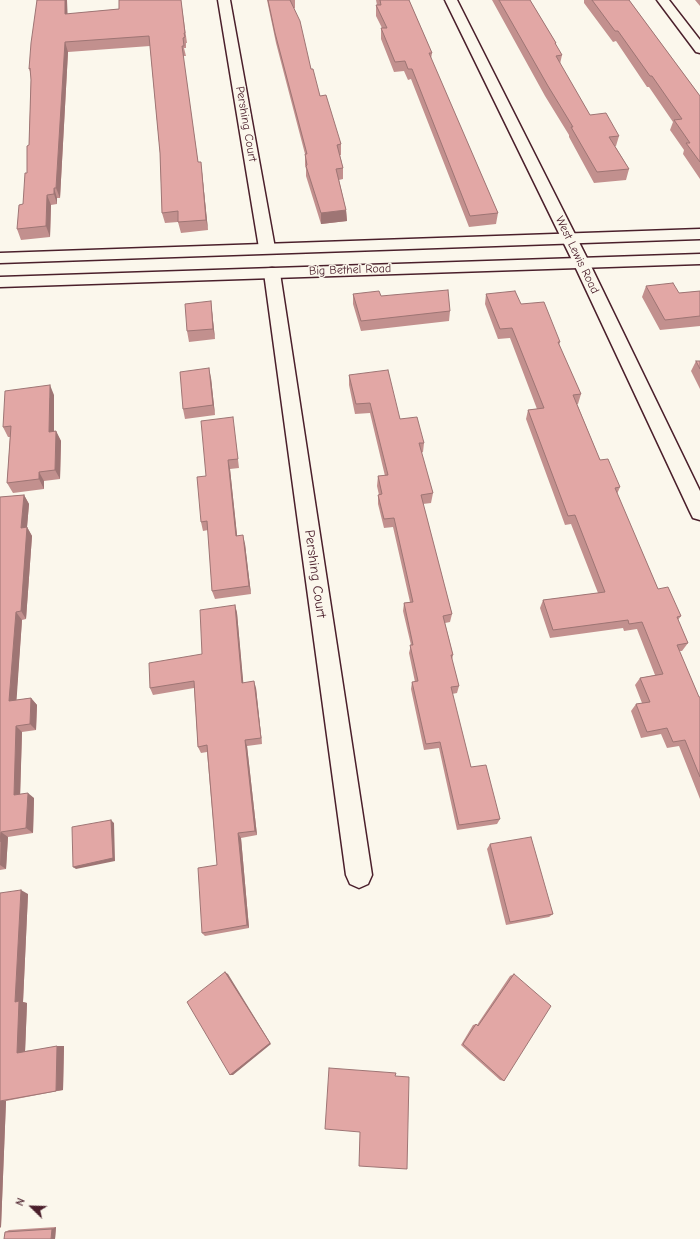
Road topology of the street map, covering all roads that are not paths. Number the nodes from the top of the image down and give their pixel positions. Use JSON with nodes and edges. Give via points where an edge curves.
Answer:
{"nodes":[{"id":1,"x":224,"y":0,"type":"edge"},
{"id":2,"x":451,"y":0,"type":"edge"},
{"id":3,"x":663,"y":0,"type":"edge"},
{"id":4,"x":700,"y":49,"type":"edge"},
{"id":5,"x":700,"y":234,"type":"edge"},
{"id":6,"x":569,"y":239,"type":"junction"},
{"id":7,"x":267,"y":248,"type":"junction"},
{"id":8,"x":0,"y":258,"type":"edge"},
{"id":9,"x":700,"y":258,"type":"edge"},
{"id":10,"x":581,"y":262,"type":"junction"},
{"id":11,"x":272,"y":273,"type":"junction"},
{"id":12,"x":0,"y":282,"type":"edge"},
{"id":13,"x":700,"y":512,"type":"edge"},
{"id":14,"x":359,"y":875,"type":"dead end"}],
"edges":[{"from":1,"to":7,"type":"street","name":"Pershing Court"},
{"from":2,"to":6,"type":"street","name":"West Lewis Road"},
{"from":3,"to":4,"type":"street"},
{"from":5,"to":6,"type":"street","name":"Big Bethel Road"},
{"from":6,"to":7,"type":"street","name":"Big Bethel Road"},
{"from":6,"to":10,"type":"street","name":"West Lewis Road"},
{"from":7,"to":8,"type":"street","name":"Big Bethel Road"},
{"from":9,"to":10,"type":"street","name":"Big Bethel Road"},
{"from":10,"to":11,"type":"street","name":"Big Bethel Road"},
{"from":10,"to":13,"type":"street","name":"West Lewis Road"},
{"from":11,"to":12,"type":"street","name":"Big Bethel Road"},
{"from":11,"to":14,"type":"street","name":"Pershing Court"}]}
